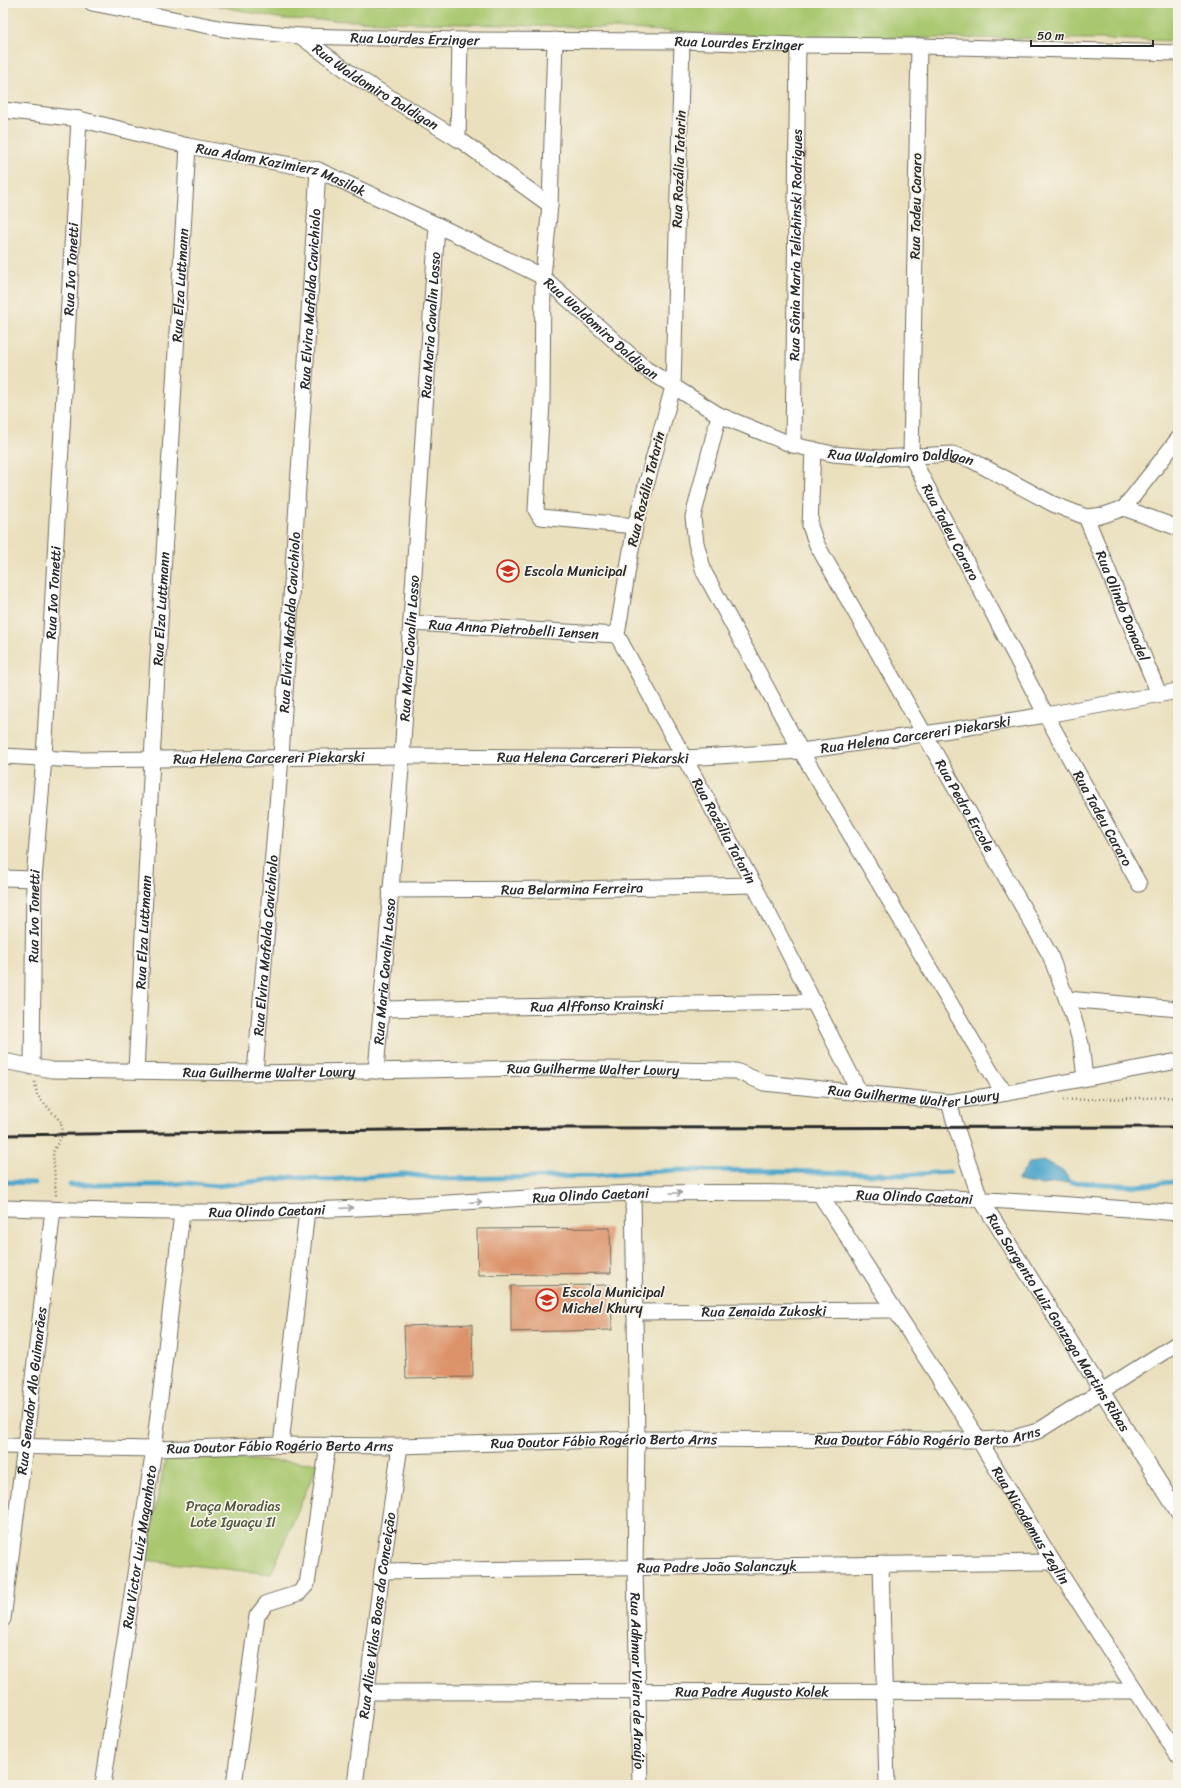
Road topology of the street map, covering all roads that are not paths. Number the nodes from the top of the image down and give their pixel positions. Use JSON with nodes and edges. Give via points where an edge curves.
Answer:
{"nodes":[{"id":1,"x":92,"y":3,"type":"edge"},
{"id":2,"x":300,"y":36,"type":"junction"},
{"id":3,"x":460,"y":40,"type":"junction"},
{"id":4,"x":555,"y":40,"type":"junction"},
{"id":5,"x":682,"y":41,"type":"junction"},
{"id":6,"x":798,"y":46,"type":"junction"},
{"id":7,"x":919,"y":46,"type":"junction"},
{"id":8,"x":1178,"y":53,"type":"edge"},
{"id":9,"x":3,"y":110,"type":"edge"},
{"id":10,"x":79,"y":119,"type":"junction"},
{"id":11,"x":458,"y":139,"type":"junction"},
{"id":12,"x":188,"y":146,"type":"junction"},
{"id":13,"x":318,"y":170,"type":"junction"},
{"id":14,"x":550,"y":205,"type":"junction"},
{"id":15,"x":437,"y":225,"type":"junction"},
{"id":16,"x":543,"y":277,"type":"junction"},
{"id":17,"x":673,"y":387,"type":"junction"},
{"id":18,"x":720,"y":415,"type":"junction"},
{"id":19,"x":1178,"y":439,"type":"edge"},
{"id":20,"x":793,"y":445,"type":"junction"},
{"id":21,"x":813,"y":449,"type":"junction"},
{"id":22,"x":912,"y":456,"type":"junction"},
{"id":23,"x":1124,"y":508,"type":"junction"},
{"id":24,"x":1086,"y":517,"type":"junction"},
{"id":25,"x":635,"y":526,"type":"junction"},
{"id":26,"x":1178,"y":528,"type":"edge"},
{"id":27,"x":411,"y":624,"type":"junction"},
{"id":28,"x":617,"y":635,"type":"junction"},
{"id":29,"x":1178,"y":691,"type":"edge"},
{"id":30,"x":1159,"y":694,"type":"junction"},
{"id":31,"x":1046,"y":715,"type":"junction"},
{"id":32,"x":924,"y":734,"type":"junction"},
{"id":33,"x":800,"y":750,"type":"junction"},
{"id":34,"x":3,"y":756,"type":"edge"},
{"id":35,"x":402,"y":756,"type":"junction"},
{"id":36,"x":281,"y":757,"type":"junction"},
{"id":37,"x":44,"y":758,"type":"junction"},
{"id":38,"x":685,"y":758,"type":"junction"},
{"id":39,"x":152,"y":759,"type":"junction"},
{"id":40,"x":3,"y":878,"type":"edge"},
{"id":41,"x":34,"y":879,"type":"junction"},
{"id":42,"x":1138,"y":884,"type":"dead end"},
{"id":43,"x":754,"y":885,"type":"junction"},
{"id":44,"x":390,"y":890,"type":"junction"},
{"id":45,"x":1067,"y":999,"type":"junction"},
{"id":46,"x":812,"y":1002,"type":"junction"},
{"id":47,"x":381,"y":1009,"type":"junction"},
{"id":48,"x":1178,"y":1009,"type":"edge"},
{"id":49,"x":3,"y":1061,"type":"edge"},
{"id":50,"x":1178,"y":1061,"type":"edge"},
{"id":51,"x":32,"y":1067,"type":"junction"},
{"id":52,"x":136,"y":1071,"type":"junction"},
{"id":53,"x":376,"y":1071,"type":"junction"},
{"id":54,"x":255,"y":1073,"type":"junction"},
{"id":55,"x":1085,"y":1078,"type":"junction"},
{"id":56,"x":860,"y":1093,"type":"junction"},
{"id":57,"x":1007,"y":1093,"type":"junction"},
{"id":58,"x":949,"y":1102,"type":"junction"},
{"id":59,"x":633,"y":1193,"type":"junction"},
{"id":60,"x":819,"y":1193,"type":"junction"},
{"id":61,"x":980,"y":1198,"type":"junction"},
{"id":62,"x":55,"y":1203,"type":"junction"},
{"id":63,"x":3,"y":1208,"type":"edge"},
{"id":64,"x":306,"y":1210,"type":"junction"},
{"id":65,"x":182,"y":1213,"type":"junction"},
{"id":66,"x":1178,"y":1213,"type":"edge"},
{"id":67,"x":894,"y":1310,"type":"junction"},
{"id":68,"x":634,"y":1312,"type":"junction"},
{"id":69,"x":1178,"y":1343,"type":"edge"},
{"id":70,"x":1101,"y":1392,"type":"junction"},
{"id":71,"x":637,"y":1440,"type":"junction"},
{"id":72,"x":979,"y":1440,"type":"junction"},
{"id":73,"x":281,"y":1445,"type":"junction"},
{"id":74,"x":328,"y":1445,"type":"junction"},
{"id":75,"x":3,"y":1446,"type":"edge"},
{"id":76,"x":26,"y":1446,"type":"junction"},
{"id":77,"x":400,"y":1446,"type":"junction"},
{"id":78,"x":154,"y":1449,"type":"junction"},
{"id":79,"x":1177,"y":1509,"type":"edge"},
{"id":80,"x":1053,"y":1562,"type":"junction"},
{"id":81,"x":881,"y":1564,"type":"junction"},
{"id":82,"x":635,"y":1568,"type":"junction"},
{"id":83,"x":382,"y":1571,"type":"junction"},
{"id":84,"x":3,"y":1620,"type":"edge"},
{"id":85,"x":884,"y":1691,"type":"junction"},
{"id":86,"x":1136,"y":1691,"type":"junction"},
{"id":87,"x":367,"y":1692,"type":"junction"},
{"id":88,"x":639,"y":1692,"type":"junction"},
{"id":89,"x":1178,"y":1756,"type":"edge"},
{"id":90,"x":103,"y":1785,"type":"edge"},
{"id":91,"x":234,"y":1785,"type":"edge"},
{"id":92,"x":355,"y":1785,"type":"edge"},
{"id":93,"x":640,"y":1785,"type":"edge"},
{"id":94,"x":886,"y":1785,"type":"edge"}],
"edges":[{"from":1,"to":2,"type":"street","name":"Rua Waldomiro Daldigan","via":[[224,29]]},
{"from":2,"to":3,"type":"street","name":"Rua Lourdes Erzinger"},
{"from":2,"to":11,"type":"street","name":"Rua Waldomiro Daldigan","via":[[353,75]]},
{"from":3,"to":4,"type":"street","name":"Rua Lourdes Erzinger"},
{"from":3,"to":11,"type":"street"},
{"from":4,"to":5,"type":"street","name":"Rua Lourdes Erzinger"},
{"from":4,"to":14,"type":"street"},
{"from":5,"to":6,"type":"street","name":"Rua Lourdes Erzinger"},
{"from":5,"to":17,"type":"street","name":"Rua Rozália Tatarin"},
{"from":6,"to":7,"type":"street","name":"Rua Lourdes Erzinger"},
{"from":6,"to":20,"type":"street","name":"Rua Sônia Maria Telichinski Rodrigues"},
{"from":7,"to":8,"type":"street","name":"Rua Lourdes Erzinger"},
{"from":7,"to":22,"type":"street","name":"Rua Tadeu Cararo"},
{"from":9,"to":10,"type":"street","name":"Rua Adam Kazimierz Masilak"},
{"from":10,"to":12,"type":"street","name":"Rua Adam Kazimierz Masilak"},
{"from":10,"to":37,"type":"street","name":"Rua Ivo Tonetti"},
{"from":11,"to":14,"type":"street","name":"Rua Waldomiro Daldigan"},
{"from":12,"to":13,"type":"street","name":"Rua Adam Kazimierz Masilak"},
{"from":12,"to":39,"type":"street","name":"Rua Elza Luttmann"},
{"from":13,"to":15,"type":"street","name":"Rua Adam Kazimierz Masilak"},
{"from":13,"to":36,"type":"street","name":"Rua Elvira Mafalda Cavichiolo"},
{"from":14,"to":16,"type":"street","name":"Rua Waldomiro Daldigan"},
{"from":15,"to":16,"type":"street","name":"Rua Adam Kazimierz Masilak"},
{"from":15,"to":27,"type":"street","name":"Rua Maria Cavalin Losso"},
{"from":16,"to":17,"type":"street","name":"Rua Waldomiro Daldigan","via":[[646,369]]},
{"from":16,"to":25,"type":"street","via":[[542,402],[537,514],[540,517]]},
{"from":17,"to":18,"type":"street","name":"Rua Waldomiro Daldigan"},
{"from":17,"to":25,"type":"street","name":"Rua Rozália Tatarin"},
{"from":18,"to":20,"type":"street","name":"Rua Waldomiro Daldigan"},
{"from":18,"to":33,"type":"street","via":[[693,516],[696,544],[704,572]]},
{"from":19,"to":23,"type":"street"},
{"from":20,"to":21,"type":"street","name":"Rua Waldomiro Daldigan"},
{"from":21,"to":22,"type":"street","name":"Rua Waldomiro Daldigan","via":[[833,454],[881,458]]},
{"from":21,"to":32,"type":"street","name":"Rua Pedro Ercole","via":[[810,526],[817,545]]},
{"from":22,"to":24,"type":"street","name":"Rua Waldomiro Daldigan","via":[[952,454],[971,460],[1053,504]]},
{"from":22,"to":31,"type":"street","name":"Rua Tadeu Cararo"},
{"from":23,"to":24,"type":"street","name":"Rua Waldomiro Daldigan","via":[[1104,515]]},
{"from":23,"to":26,"type":"street"},
{"from":24,"to":30,"type":"street","name":"Rua Olindo Donadel"},
{"from":25,"to":28,"type":"street","name":"Rua Rozália Tatarin"},
{"from":27,"to":28,"type":"street","name":"Rua Anna Pietrobelli Iensen"},
{"from":27,"to":35,"type":"street","name":"Rua Maria Cavalin Losso"},
{"from":28,"to":38,"type":"street","name":"Rua Rozália Tatarin"},
{"from":29,"to":30,"type":"street","name":"Rua Helena Carcereri Piekarski"},
{"from":30,"to":31,"type":"street","name":"Rua Helena Carcereri Piekarski"},
{"from":31,"to":32,"type":"street","name":"Rua Helena Carcereri Piekarski"},
{"from":31,"to":42,"type":"street","name":"Rua Tadeu Cararo"},
{"from":32,"to":33,"type":"street","name":"Rua Helena Carcereri Piekarski"},
{"from":32,"to":45,"type":"street","name":"Rua Pedro Ercole","via":[[1050,954]]},
{"from":33,"to":38,"type":"street","name":"Rua Helena Carcereri Piekarski"},
{"from":33,"to":57,"type":"street","via":[[998,1084]]},
{"from":34,"to":37,"type":"street","name":"Rua Helena Carcereri Piekarski"},
{"from":35,"to":36,"type":"street","name":"Rua Helena Carcereri Piekarski"},
{"from":35,"to":38,"type":"street","name":"Rua Helena Carcereri Piekarski"},
{"from":35,"to":44,"type":"street","name":"Rua Maria Cavalin Losso"},
{"from":36,"to":39,"type":"street","name":"Rua Helena Carcereri Piekarski"},
{"from":36,"to":54,"type":"street","name":"Rua Elvira Mafalda Cavichiolo"},
{"from":37,"to":39,"type":"street","name":"Rua Helena Carcereri Piekarski"},
{"from":37,"to":41,"type":"street","name":"Rua Ivo Tonetti"},
{"from":38,"to":43,"type":"street","name":"Rua Rozália Tatarin"},
{"from":39,"to":52,"type":"street","name":"Rua Elza Luttmann"},
{"from":40,"to":41,"type":"street"},
{"from":41,"to":51,"type":"street","name":"Rua Ivo Tonetti"},
{"from":43,"to":44,"type":"street","name":"Rua Belarmina Ferreira"},
{"from":43,"to":46,"type":"street","name":"Rua Rozália Tatarin"},
{"from":44,"to":47,"type":"street","name":"Rua Maria Cavalin Losso"},
{"from":45,"to":48,"type":"street"},
{"from":45,"to":55,"type":"street","name":"Rua Pedro Ercole","via":[[1081,1044]]},
{"from":46,"to":47,"type":"street","name":"Rua Alffonso Krainski"},
{"from":46,"to":56,"type":"street","name":"Rua Rozália Tatarin"},
{"from":47,"to":53,"type":"street","name":"Rua Maria Cavalin Losso"},
{"from":49,"to":51,"type":"street","name":"Rua Guilherme Walter Lowry"},
{"from":50,"to":55,"type":"street","name":"Rua Guilherme Walter Lowry"},
{"from":51,"to":52,"type":"street","name":"Rua Guilherme Walter Lowry","via":[[52,1070]]},
{"from":52,"to":54,"type":"street","name":"Rua Guilherme Walter Lowry"},
{"from":53,"to":54,"type":"street","name":"Rua Guilherme Walter Lowry"},
{"from":53,"to":56,"type":"street","name":"Rua Guilherme Walter Lowry","via":[[533,1068],[736,1071],[764,1083]]},
{"from":55,"to":57,"type":"street","name":"Rua Guilherme Walter Lowry"},
{"from":56,"to":58,"type":"street","name":"Rua Guilherme Walter Lowry"},
{"from":57,"to":58,"type":"street","name":"Rua Guilherme Walter Lowry"},
{"from":58,"to":61,"type":"street","name":"Rua Sargento Luiz Gonzaga Martins Ribas"},
{"from":59,"to":60,"type":"street","name":"Rua Olindo Caetani","one_way":true},
{"from":64,"to":59,"type":"street","name":"Rua Olindo Caetani","one_way":true},
{"from":59,"to":68,"type":"street","name":"Rua Adhmar Vieira de Araújo"},
{"from":60,"to":61,"type":"street","name":"Rua Olindo Caetani"},
{"from":60,"to":67,"type":"street","name":"Rua Nicodemus Zeglin"},
{"from":61,"to":66,"type":"street","name":"Rua Olindo Caetani"},
{"from":61,"to":70,"type":"street","name":"Rua Sargento Luiz Gonzaga Martins Ribas"},
{"from":62,"to":63,"type":"street","name":"Rua Olindo Caetani"},
{"from":62,"to":65,"type":"street","name":"Rua Olindo Caetani"},
{"from":62,"to":76,"type":"street","name":"Rua Senador Alo Guimarães"},
{"from":64,"to":65,"type":"street","name":"Rua Olindo Caetani"},
{"from":64,"to":73,"type":"street"},
{"from":65,"to":78,"type":"street","name":"Rua Victor Luiz Maganhoto"},
{"from":67,"to":68,"type":"street","name":"Rua Zenaida Zukoski"},
{"from":67,"to":72,"type":"street","name":"Rua Nicodemus Zeglin"},
{"from":68,"to":71,"type":"street","name":"Rua Adhmar Vieira de Araújo"},
{"from":69,"to":70,"type":"street","name":"Rua Doutor Fábio Rogério Berto Arns"},
{"from":70,"to":72,"type":"street","name":"Rua Doutor Fábio Rogério Berto Arns","via":[[1038,1431],[1013,1438]]},
{"from":70,"to":79,"type":"street","name":"Rua Sargento Luiz Gonzaga Martins Ribas"},
{"from":71,"to":72,"type":"street","name":"Rua Doutor Fábio Rogério Berto Arns"},
{"from":71,"to":77,"type":"street","name":"Rua Doutor Fábio Rogério Berto Arns"},
{"from":71,"to":82,"type":"street","name":"Rua Adhmar Vieira de Araújo"},
{"from":72,"to":80,"type":"street","name":"Rua Nicodemus Zeglin"},
{"from":73,"to":74,"type":"street","name":"Rua Doutor Fábio Rogério Berto Arns"},
{"from":73,"to":78,"type":"street","name":"Rua Doutor Fábio Rogério Berto Arns"},
{"from":74,"to":77,"type":"street","name":"Rua Doutor Fábio Rogério Berto Arns"},
{"from":74,"to":91,"type":"street","via":[[307,1584],[299,1593],[267,1602],[257,1616]]},
{"from":75,"to":76,"type":"street","name":"Rua Doutor Fábio Rogério Berto Arns"},
{"from":76,"to":78,"type":"street","name":"Rua Doutor Fábio Rogério Berto Arns"},
{"from":76,"to":84,"type":"street","name":"Rua Senador Alo Guimarães"},
{"from":77,"to":83,"type":"street","name":"Rua Alice Vilas Boas da Conceição"},
{"from":78,"to":90,"type":"street","name":"Rua Victor Luiz Maganhoto"},
{"from":80,"to":81,"type":"street","name":"Rua Padre João Salanczyk"},
{"from":80,"to":86,"type":"street","name":"Rua Nicodemus Zeglin"},
{"from":81,"to":82,"type":"street","name":"Rua Padre João Salanczyk"},
{"from":81,"to":85,"type":"street"},
{"from":82,"to":83,"type":"street","name":"Rua Padre João Salanczyk"},
{"from":82,"to":88,"type":"street","name":"Rua Adhmar Vieira de Araújo"},
{"from":83,"to":87,"type":"street","name":"Rua Alice Vilas Boas da Conceição"},
{"from":85,"to":86,"type":"street","name":"Rua Padre Augusto Kolek"},
{"from":85,"to":88,"type":"street","name":"Rua Padre Augusto Kolek"},
{"from":85,"to":94,"type":"street"},
{"from":86,"to":89,"type":"street","name":"Rua Nicodemus Zeglin"},
{"from":87,"to":88,"type":"street","name":"Rua Padre Augusto Kolek"},
{"from":87,"to":92,"type":"street","name":"Rua Alice Vilas Boas da Conceição"},
{"from":88,"to":93,"type":"street","name":"Rua Adhmar Vieira de Araújo"}]}
